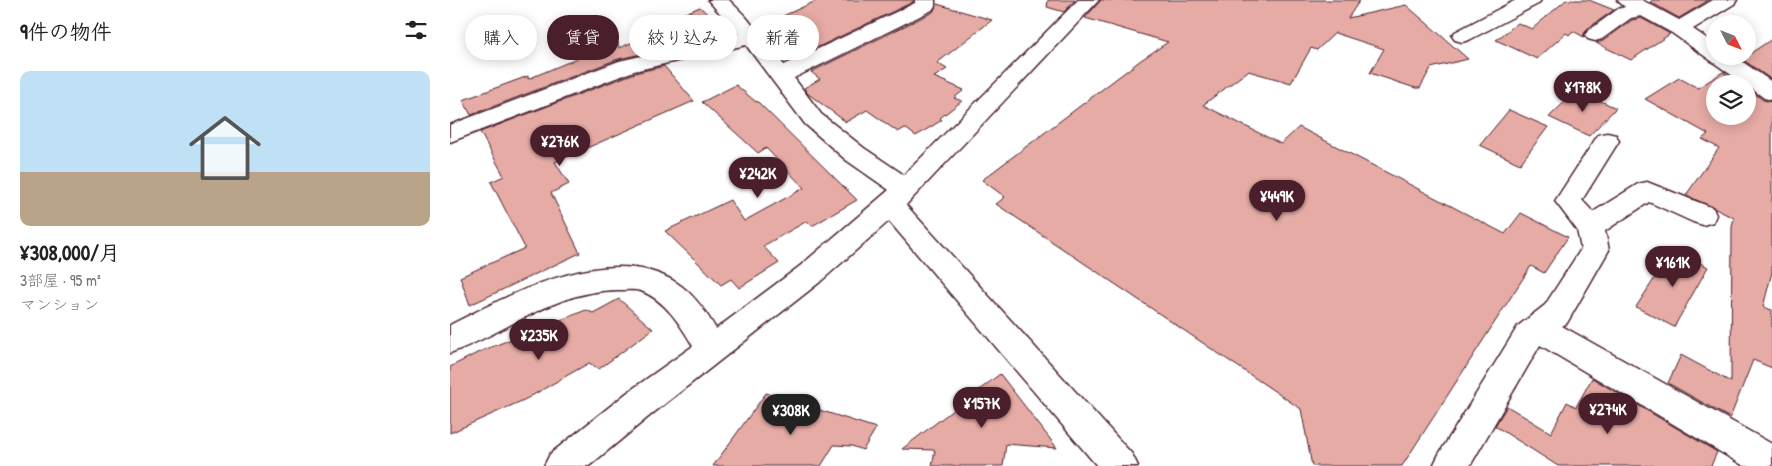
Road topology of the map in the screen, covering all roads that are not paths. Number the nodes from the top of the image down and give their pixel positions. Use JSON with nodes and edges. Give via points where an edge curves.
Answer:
{"nodes":[{"id":1,"x":718,"y":0,"type":"edge"},
{"id":2,"x":925,"y":0,"type":"edge"},
{"id":3,"x":1089,"y":0,"type":"edge"},
{"id":4,"x":1532,"y":0,"type":"edge"},
{"id":5,"x":1728,"y":0,"type":"edge"},
{"id":6,"x":1634,"y":5,"type":"edge"},
{"id":7,"x":1679,"y":29,"type":"junction"},
{"id":8,"x":747,"y":34,"type":"edge"},
{"id":9,"x":1595,"y":35,"type":"dead end"},
{"id":10,"x":1462,"y":36,"type":"dead end"},
{"id":11,"x":747,"y":38,"type":"edge"},
{"id":12,"x":1706,"y":48,"type":"edge"},
{"id":13,"x":767,"y":60,"type":"edge"},
{"id":14,"x":1732,"y":65,"type":"edge"},
{"id":15,"x":780,"y":76,"type":"junction"},
{"id":16,"x":1772,"y":93,"type":"edge"},
{"id":17,"x":450,"y":134,"type":"edge"},
{"id":18,"x":1607,"y":141,"type":"dead end"},
{"id":19,"x":898,"y":197,"type":"junction"},
{"id":20,"x":1703,"y":215,"type":"dead end"},
{"id":21,"x":1590,"y":227,"type":"junction"},
{"id":22,"x":1538,"y":328,"type":"junction"},
{"id":23,"x":450,"y":340,"type":"edge"},
{"id":24,"x":712,"y":350,"type":"junction"},
{"id":25,"x":1772,"y":463,"type":"edge"},
{"id":26,"x":562,"y":466,"type":"edge"},
{"id":27,"x":1120,"y":466,"type":"edge"},
{"id":28,"x":1452,"y":466,"type":"edge"}],
"edges":[{"from":1,"to":8,"type":"street"},
{"from":2,"to":15,"type":"street","via":[[925,6]]},
{"from":3,"to":19,"type":"street"},
{"from":4,"to":10,"type":"street"},
{"from":5,"to":7,"type":"street"},
{"from":6,"to":7,"type":"street"},
{"from":6,"to":9,"type":"street"},
{"from":7,"to":12,"type":"street"},
{"from":11,"to":17,"type":"street","via":[[627,66]]},
{"from":13,"to":15,"type":"street"},
{"from":14,"to":16,"type":"street"},
{"from":15,"to":19,"type":"street","via":[[813,119],[855,154]]},
{"from":18,"to":21,"type":"street","via":[[1568,201]]},
{"from":19,"to":24,"type":"street","via":[[810,274]]},
{"from":19,"to":27,"type":"street"},
{"from":20,"to":21,"type":"street","via":[[1647,191]]},
{"from":21,"to":22,"type":"street","via":[[1595,250],[1556,314]]},
{"from":22,"to":25,"type":"street"},
{"from":22,"to":28,"type":"street","via":[[1529,335]]},
{"from":23,"to":24,"type":"street","via":[[538,298],[583,283],[635,278],[668,292],[681,304]]},
{"from":24,"to":26,"type":"street"}]}
